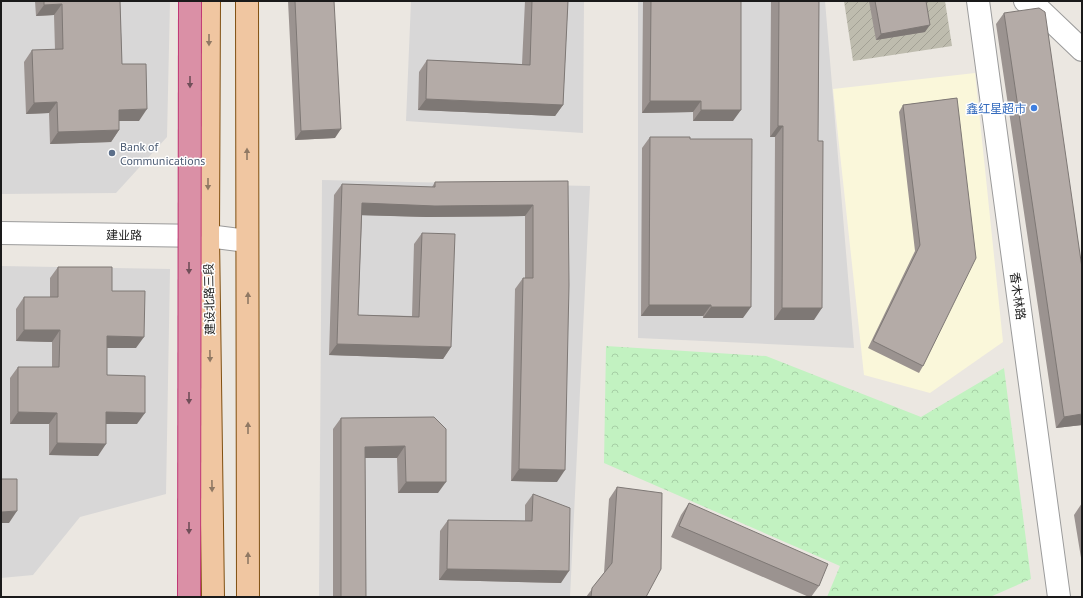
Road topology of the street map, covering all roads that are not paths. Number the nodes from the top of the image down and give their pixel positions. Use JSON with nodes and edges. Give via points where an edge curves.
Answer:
{"nodes":[{"id":1,"x":190,"y":1,"type":"edge"},
{"id":2,"x":209,"y":1,"type":"edge"},
{"id":3,"x":247,"y":1,"type":"edge"},
{"id":4,"x":978,"y":1,"type":"edge"},
{"id":5,"x":1025,"y":1,"type":"edge"},
{"id":6,"x":1082,"y":50,"type":"edge"},
{"id":7,"x":1,"y":233,"type":"edge"},
{"id":8,"x":208,"y":236,"type":"junction"},
{"id":9,"x":248,"y":241,"type":"junction"},
{"id":10,"x":1053,"y":595,"type":"edge"},
{"id":11,"x":189,"y":597,"type":"edge"},
{"id":12,"x":213,"y":597,"type":"edge"},
{"id":13,"x":248,"y":597,"type":"edge"}],
"edges":[{"from":1,"to":11,"type":"highway","one_way":true,"bridge":true},
{"from":2,"to":8,"type":"main road","name":"建设北路三段","one_way":true},
{"from":9,"to":3,"type":"main road","one_way":true},
{"from":4,"to":10,"type":"street","name":"香木林路"},
{"from":5,"to":6,"type":"street","via":[[1038,8]]},
{"from":7,"to":8,"type":"street","name":"建业路"},
{"from":8,"to":9,"type":"street","name":"建业路"},
{"from":8,"to":12,"type":"main road","name":"建设北路三段","one_way":true},
{"from":13,"to":9,"type":"main road","one_way":true}]}
